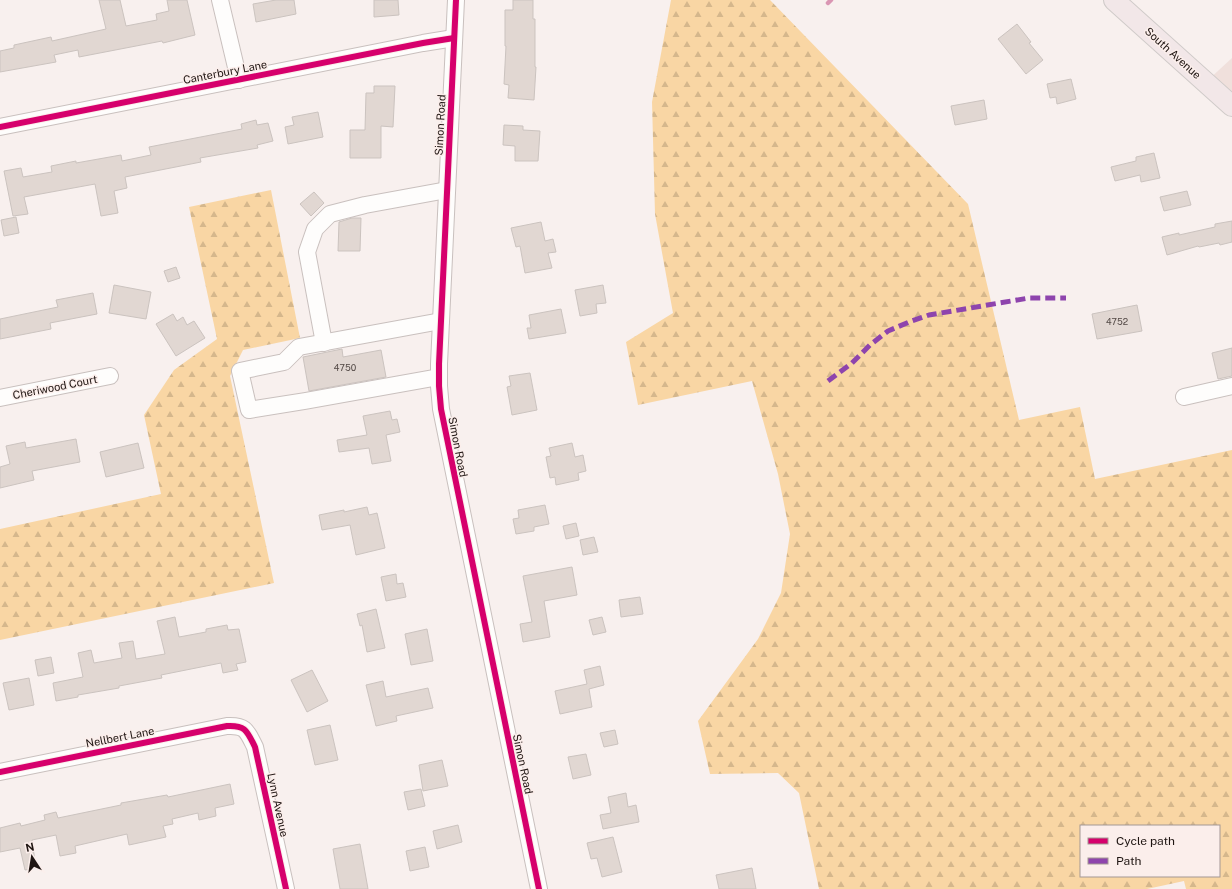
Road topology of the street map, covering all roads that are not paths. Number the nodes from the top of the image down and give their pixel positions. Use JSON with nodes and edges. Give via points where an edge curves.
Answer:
{"nodes":[{"id":1,"x":220,"y":0,"type":"edge"},
{"id":2,"x":456,"y":0,"type":"edge"},
{"id":3,"x":1114,"y":0,"type":"edge"},
{"id":4,"x":454,"y":38,"type":"junction"},
{"id":5,"x":239,"y":80,"type":"junction"},
{"id":6,"x":1232,"y":106,"type":"edge"},
{"id":7,"x":0,"y":127,"type":"edge"},
{"id":8,"x":447,"y":190,"type":"junction"},
{"id":9,"x":441,"y":321,"type":"junction"},
{"id":10,"x":324,"y":343,"type":"junction"},
{"id":11,"x":110,"y":376,"type":"dead end"},
{"id":12,"x":439,"y":377,"type":"junction"},
{"id":13,"x":1232,"y":386,"type":"edge"},
{"id":14,"x":1184,"y":396,"type":"dead end"},
{"id":15,"x":0,"y":398,"type":"edge"},
{"id":16,"x":243,"y":729,"type":"joint"},
{"id":17,"x":0,"y":772,"type":"edge"},
{"id":18,"x":286,"y":889,"type":"edge"},
{"id":19,"x":539,"y":889,"type":"edge"}],
"edges":[{"from":1,"to":5,"type":"street"},
{"from":2,"to":4,"type":"street","name":"Simon Road"},
{"from":3,"to":6,"type":"main road","name":"South Avenue"},
{"from":4,"to":5,"type":"street","name":"Canterbury Lane"},
{"from":4,"to":8,"type":"street","name":"Simon Road"},
{"from":5,"to":7,"type":"street","name":"Canterbury Lane"},
{"from":8,"to":9,"type":"street","name":"Simon Road"},
{"from":8,"to":10,"type":"street","via":[[330,214],[315,229],[307,252]]},
{"from":9,"to":10,"type":"street"},
{"from":9,"to":12,"type":"street","name":"Simon Road"},
{"from":10,"to":12,"type":"street","via":[[299,348],[284,362],[240,371],[249,410]]},
{"from":11,"to":15,"type":"street","name":"Cheriwood Court"},
{"from":12,"to":19,"type":"street","name":"Simon Road","via":[[446,438]]},
{"from":13,"to":14,"type":"street"},
{"from":16,"to":17,"type":"street","name":"Nellbert Lane","via":[[238,726],[227,726]]},
{"from":16,"to":18,"type":"street","name":"Lynn Avenue","via":[[247,731],[255,748]]}]}
